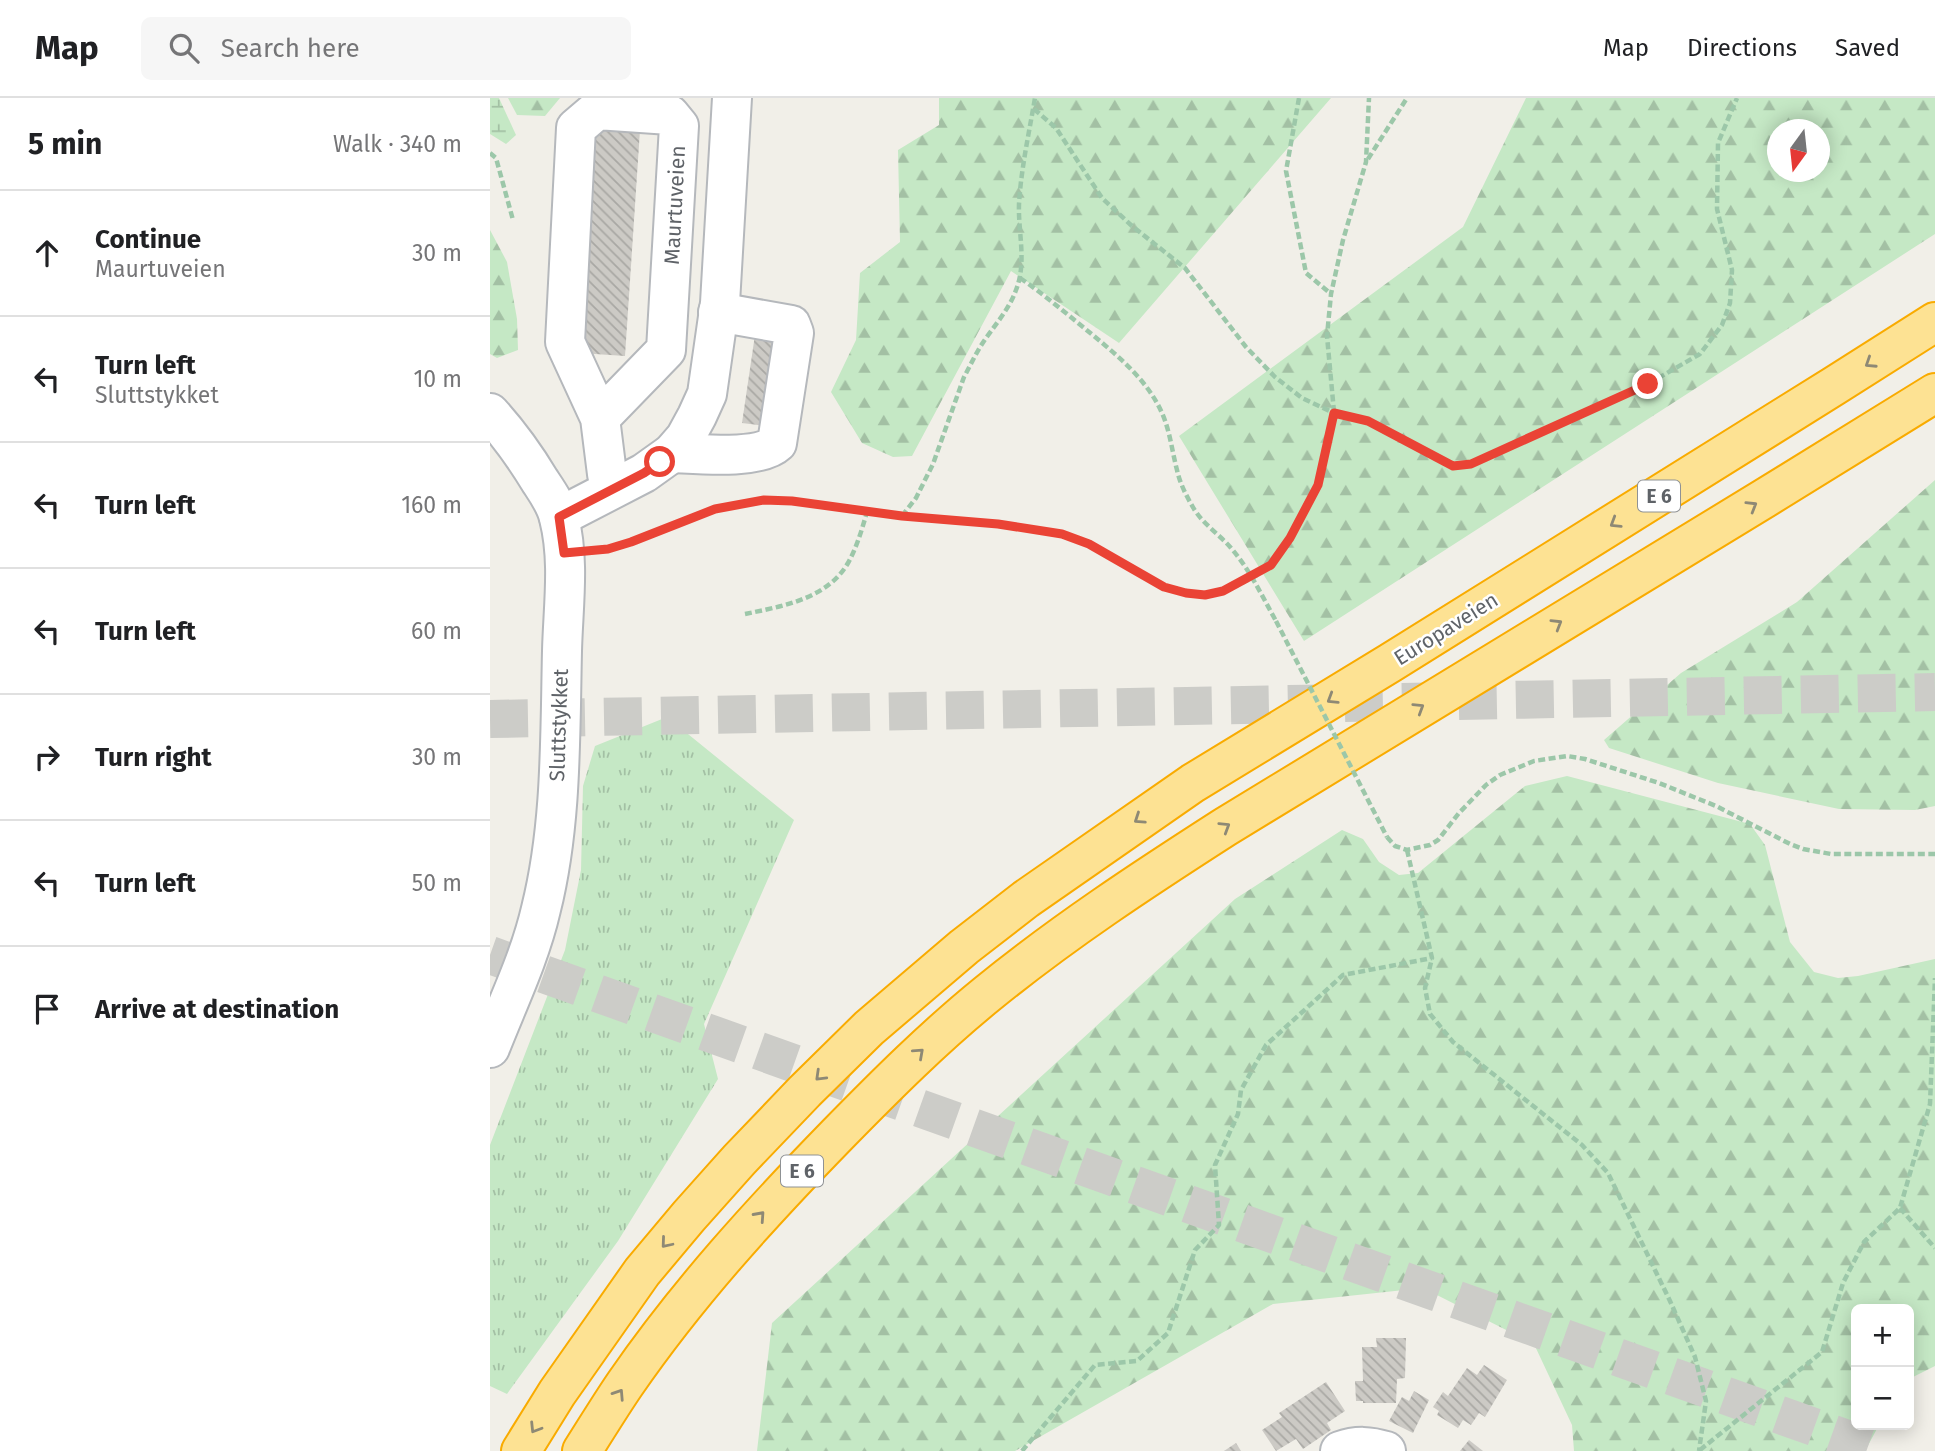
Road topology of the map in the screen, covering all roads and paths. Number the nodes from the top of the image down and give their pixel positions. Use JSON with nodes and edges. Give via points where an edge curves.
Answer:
{"nodes":[{"id":1,"x":732,"y":98,"type":"edge"},
{"id":2,"x":1035,"y":98,"type":"edge"},
{"id":3,"x":1299,"y":98,"type":"edge"},
{"id":4,"x":1369,"y":98,"type":"edge"},
{"id":5,"x":1407,"y":98,"type":"edge"},
{"id":6,"x":1737,"y":98,"type":"edge"},
{"id":7,"x":1033,"y":108,"type":"junction"},
{"id":8,"x":490,"y":153,"type":"edge"},
{"id":9,"x":1366,"y":162,"type":"junction"},
{"id":10,"x":513,"y":220,"type":"dead end"},
{"id":11,"x":1020,"y":278,"type":"junction"},
{"id":12,"x":1331,"y":294,"type":"junction"},
{"id":13,"x":718,"y":313,"type":"junction"},
{"id":14,"x":1935,"y":322,"type":"edge"},
{"id":15,"x":1935,"y":393,"type":"edge"},
{"id":16,"x":490,"y":413,"type":"edge"},
{"id":17,"x":1334,"y":413,"type":"junction"},
{"id":18,"x":600,"y":418,"type":"junction"},
{"id":19,"x":672,"y":453,"type":"junction"},
{"id":20,"x":611,"y":489,"type":"junction"},
{"id":21,"x":867,"y":512,"type":"junction"},
{"id":22,"x":902,"y":516,"type":"junction"},
{"id":23,"x":561,"y":535,"type":"junction"},
{"id":24,"x":1252,"y":577,"type":"junction"},
{"id":25,"x":745,"y":614,"type":"dead end"},
{"id":26,"x":1407,"y":850,"type":"junction"},
{"id":27,"x":1935,"y":854,"type":"edge"},
{"id":28,"x":1432,"y":958,"type":"junction"},
{"id":29,"x":1935,"y":978,"type":"edge"},
{"id":30,"x":490,"y":1048,"type":"edge"},
{"id":31,"x":1900,"y":1208,"type":"junction"},
{"id":32,"x":1935,"y":1248,"type":"edge"},
{"id":33,"x":521,"y":1451,"type":"edge"},
{"id":34,"x":582,"y":1451,"type":"edge"},
{"id":35,"x":1022,"y":1451,"type":"edge"},
{"id":36,"x":1340,"y":1451,"type":"edge"},
{"id":37,"x":1386,"y":1451,"type":"edge"},
{"id":38,"x":1699,"y":1451,"type":"edge"}],
"edges":[{"from":1,"to":13,"type":"lane"},
{"from":2,"to":7,"type":"path"},
{"from":3,"to":12,"type":"path","via":[[1286,171],[1306,273]]},
{"from":4,"to":9,"type":"path"},
{"from":5,"to":9,"type":"path"},
{"from":6,"to":17,"type":"path","via":[[1718,143],[1717,209],[1732,270],[1730,303],[1722,325],[1699,354],[1648,384],[1471,464],[1453,466],[1368,421]]},
{"from":7,"to":11,"type":"path","via":[[1019,206]]},
{"from":7,"to":17,"type":"path","via":[[1056,128],[1102,198],[1185,268],[1275,377],[1302,398]]},
{"from":8,"to":10,"type":"path","via":[[496,158]]},
{"from":9,"to":12,"type":"path"},
{"from":11,"to":22,"type":"path","via":[[964,377],[933,464]]},
{"from":11,"to":24,"type":"path","via":[[1111,350],[1142,381],[1163,415],[1177,473],[1196,513],[1229,545]]},
{"from":12,"to":17,"type":"path","via":[[1327,336]]},
{"from":13,"to":19,"type":"lane","via":[[707,394],[685,438]]},
{"from":13,"to":19,"type":"lane","via":[[791,325],[777,443],[771,450],[723,456]]},
{"from":14,"to":33,"type":"highway","name":"Europaveien","number":"E 6","one_way":true,"via":[[1193,783],[964,947],[869,1028],[689,1216],[642,1272]]},
{"from":34,"to":15,"type":"highway","number":"E 6","one_way":true,"via":[[683,1305],[786,1186],[913,1059],[986,994],[1152,873]]},
{"from":16,"to":23,"type":"lane","name":"Sluttstykket","via":[[552,498]]},
{"from":17,"to":24,"type":"path","via":[[1318,485],[1271,565]]},
{"from":18,"to":18,"type":"lane","name":"Maurtuveien","via":[[565,342],[576,128],[597,110],[670,115],[680,126],[666,350]]},
{"from":18,"to":20,"type":"lane","name":"Maurtuveien"},
{"from":19,"to":20,"type":"lane"},
{"from":20,"to":23,"type":"lane"},
{"from":21,"to":22,"type":"path"},
{"from":21,"to":23,"type":"path","via":[[764,500],[715,509],[608,549]]},
{"from":21,"to":25,"type":"path","via":[[848,563],[834,581],[789,605]]},
{"from":22,"to":24,"type":"path","via":[[1062,534],[1089,544],[1164,587],[1186,593],[1223,591]]},
{"from":23,"to":30,"type":"lane","name":"Sluttstykket","via":[[564,581],[556,800],[548,873],[532,940]]},
{"from":24,"to":26,"type":"path","bridge":true,"via":[[1387,837]]},
{"from":26,"to":27,"type":"path","via":[[1438,840],[1500,775],[1534,761],[1567,756],[1659,783],[1803,849],[1831,854]]},
{"from":26,"to":28,"type":"path"},
{"from":28,"to":35,"type":"path","via":[[1343,975],[1266,1045],[1241,1090],[1238,1114],[1215,1164],[1219,1225],[1195,1250],[1168,1333],[1137,1361],[1095,1365]]},
{"from":28,"to":38,"type":"path","via":[[1424,988],[1430,1014],[1453,1042],[1582,1145],[1608,1173],[1695,1357],[1706,1401]]},
{"from":29,"to":31,"type":"path","via":[[1930,1104]]},
{"from":31,"to":32,"type":"path"},
{"from":31,"to":38,"type":"path","via":[[1864,1242],[1843,1283],[1822,1352]]},
{"from":36,"to":37,"type":"lane","via":[[1359,1446]]}]}
